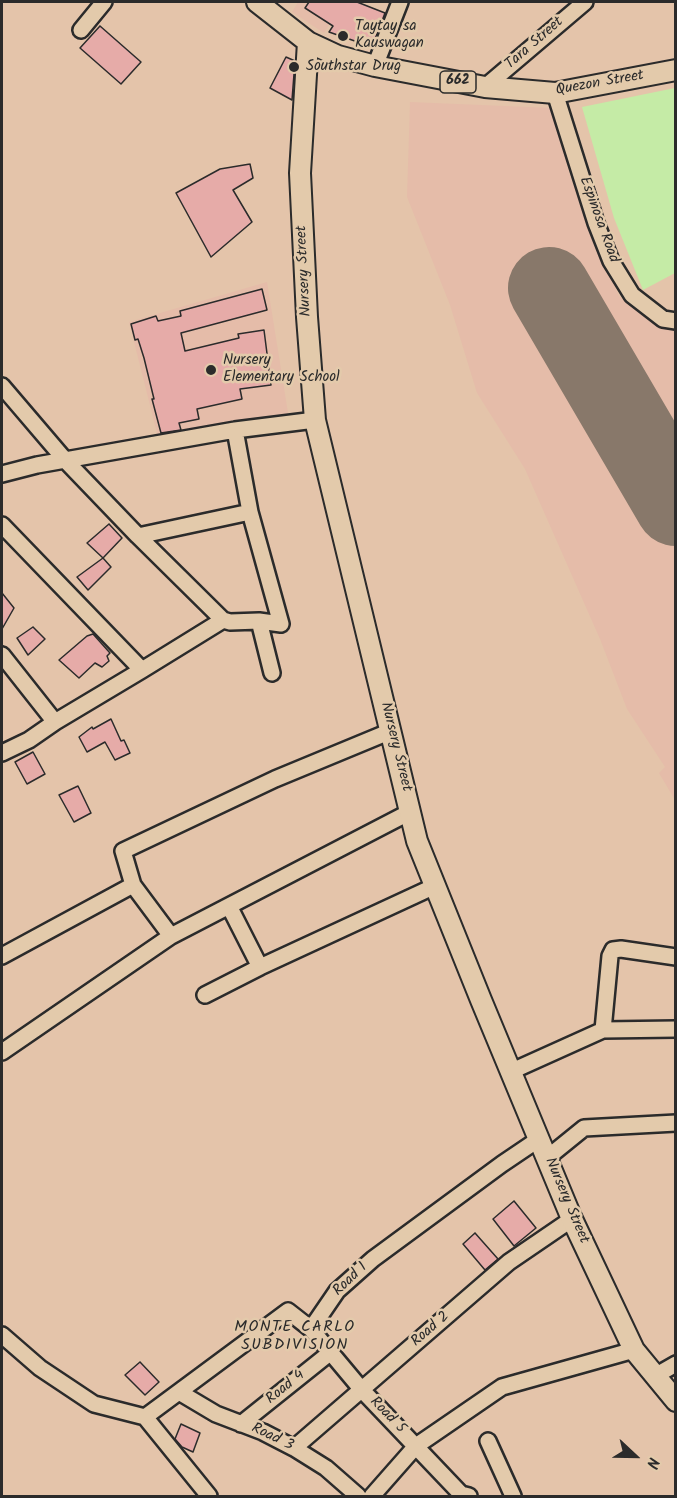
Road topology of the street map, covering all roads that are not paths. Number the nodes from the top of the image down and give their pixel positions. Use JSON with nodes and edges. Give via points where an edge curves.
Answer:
{"nodes":[{"id":1,"x":104,"y":2,"type":"edge"},
{"id":2,"x":257,"y":2,"type":"edge"},
{"id":3,"x":400,"y":2,"type":"edge"},
{"id":4,"x":585,"y":2,"type":"edge"},
{"id":5,"x":81,"y":30,"type":"dead end"},
{"id":6,"x":308,"y":42,"type":"junction"},
{"id":7,"x":375,"y":66,"type":"junction"},
{"id":8,"x":674,"y":74,"type":"edge"},
{"id":9,"x":485,"y":87,"type":"junction"},
{"id":10,"x":555,"y":93,"type":"junction"},
{"id":11,"x":675,"y":321,"type":"edge"},
{"id":12,"x":2,"y":386,"type":"edge"},
{"id":13,"x":315,"y":420,"type":"junction"},
{"id":14,"x":235,"y":430,"type":"junction"},
{"id":15,"x":66,"y":461,"type":"junction"},
{"id":16,"x":2,"y":474,"type":"edge"},
{"id":17,"x":250,"y":512,"type":"junction"},
{"id":18,"x":2,"y":525,"type":"edge"},
{"id":19,"x":138,"y":536,"type":"junction"},
{"id":20,"x":223,"y":620,"type":"junction"},
{"id":21,"x":259,"y":621,"type":"junction"},
{"id":22,"x":2,"y":655,"type":"edge"},
{"id":23,"x":142,"y":670,"type":"junction"},
{"id":24,"x":272,"y":673,"type":"dead end"},
{"id":25,"x":55,"y":722,"type":"junction"},
{"id":26,"x":391,"y":731,"type":"junction"},
{"id":27,"x":2,"y":753,"type":"edge"},
{"id":28,"x":410,"y":812,"type":"junction"},
{"id":29,"x":133,"y":885,"type":"junction"},
{"id":30,"x":435,"y":886,"type":"junction"},
{"id":31,"x":229,"y":906,"type":"junction"},
{"id":32,"x":171,"y":936,"type":"junction"},
{"id":33,"x":2,"y":956,"type":"edge"},
{"id":34,"x":675,"y":957,"type":"edge"},
{"id":35,"x":260,"y":967,"type":"junction"},
{"id":36,"x":206,"y":995,"type":"dead end"},
{"id":37,"x":675,"y":1029,"type":"edge"},
{"id":38,"x":603,"y":1030,"type":"junction"},
{"id":39,"x":2,"y":1052,"type":"edge"},
{"id":40,"x":512,"y":1071,"type":"junction"},
{"id":41,"x":675,"y":1123,"type":"edge"},
{"id":42,"x":539,"y":1139,"type":"junction"},
{"id":43,"x":547,"y":1158,"type":"junction"},
{"id":44,"x":572,"y":1219,"type":"junction"},
{"id":45,"x":311,"y":1329,"type":"junction"},
{"id":46,"x":2,"y":1335,"type":"edge"},
{"id":47,"x":634,"y":1350,"type":"junction"},
{"id":48,"x":331,"y":1352,"type":"junction"},
{"id":49,"x":675,"y":1364,"type":"edge"},
{"id":50,"x":655,"y":1376,"type":"junction"},
{"id":51,"x":362,"y":1390,"type":"junction"},
{"id":52,"x":179,"y":1392,"type":"junction"},
{"id":53,"x":675,"y":1401,"type":"edge"},
{"id":54,"x":145,"y":1418,"type":"junction"},
{"id":55,"x":241,"y":1424,"type":"junction"},
{"id":56,"x":488,"y":1441,"type":"dead end"},
{"id":57,"x":416,"y":1446,"type":"junction"},
{"id":58,"x":294,"y":1448,"type":"junction"},
{"id":59,"x":209,"y":1497,"type":"edge"},
{"id":60,"x":358,"y":1497,"type":"edge"},
{"id":61,"x":372,"y":1497,"type":"edge"},
{"id":62,"x":469,"y":1497,"type":"edge"},
{"id":63,"x":513,"y":1497,"type":"edge"}],
"edges":[{"from":1,"to":5,"type":"street"},
{"from":2,"to":6,"type":"main road","name":"Quezon Street","number":"662"},
{"from":3,"to":7,"type":"street"},
{"from":4,"to":9,"type":"street","name":"Tara Street"},
{"from":6,"to":7,"type":"main road","name":"Quezon Street","number":"662","via":[[338,56]]},
{"from":6,"to":13,"type":"main road","name":"Nursery Street","via":[[300,173]]},
{"from":7,"to":9,"type":"main road","name":"Quezon Street","number":"662"},
{"from":8,"to":10,"type":"main road","name":"Quezon Street","number":"662"},
{"from":9,"to":10,"type":"main road","name":"Quezon Street","number":"662"},
{"from":10,"to":11,"type":"street","name":"Espinosa Road","via":[[611,261],[632,295],[663,319]]},
{"from":12,"to":15,"type":"street"},
{"from":13,"to":14,"type":"street"},
{"from":13,"to":26,"type":"main road","name":"Nursery Street"},
{"from":14,"to":15,"type":"street"},
{"from":14,"to":17,"type":"street"},
{"from":15,"to":16,"type":"street"},
{"from":15,"to":19,"type":"street"},
{"from":17,"to":19,"type":"street"},
{"from":17,"to":21,"type":"street","via":[[281,624]]},
{"from":18,"to":23,"type":"street"},
{"from":19,"to":20,"type":"street"},
{"from":20,"to":21,"type":"street"},
{"from":20,"to":23,"type":"street"},
{"from":21,"to":24,"type":"street"},
{"from":22,"to":25,"type":"street"},
{"from":23,"to":25,"type":"street"},
{"from":25,"to":27,"type":"street"},
{"from":26,"to":28,"type":"main road","name":"Nursery Street"},
{"from":26,"to":29,"type":"street","via":[[275,779],[123,851]]},
{"from":28,"to":30,"type":"main road","name":"Nursery Street"},
{"from":28,"to":31,"type":"street"},
{"from":29,"to":32,"type":"street"},
{"from":29,"to":33,"type":"street"},
{"from":30,"to":35,"type":"street"},
{"from":30,"to":40,"type":"main road","name":"Nursery Street"},
{"from":31,"to":32,"type":"street"},
{"from":31,"to":35,"type":"street"},
{"from":32,"to":39,"type":"street"},
{"from":34,"to":38,"type":"street","via":[[614,950],[610,956]]},
{"from":35,"to":36,"type":"street"},
{"from":37,"to":38,"type":"street"},
{"from":38,"to":40,"type":"street"},
{"from":40,"to":42,"type":"main road","name":"Nursery Street"},
{"from":41,"to":43,"type":"street","via":[[584,1128]]},
{"from":42,"to":43,"type":"main road","name":"Nursery Street"},
{"from":42,"to":45,"type":"street","name":"Road 1","via":[[373,1259],[337,1291]]},
{"from":43,"to":44,"type":"main road","name":"Nursery Street"},
{"from":44,"to":47,"type":"main road","name":"Nursery Street"},
{"from":44,"to":51,"type":"street","name":"Road 2","via":[[509,1262]]},
{"from":45,"to":48,"type":"street","name":"Road 5"},
{"from":45,"to":52,"type":"street","via":[[288,1311]]},
{"from":46,"to":54,"type":"street","via":[[40,1368],[94,1404]]},
{"from":47,"to":50,"type":"main road","name":"Nursery Street"},
{"from":47,"to":57,"type":"street","via":[[502,1387]]},
{"from":48,"to":51,"type":"street","name":"Road 5"},
{"from":48,"to":55,"type":"street","name":"Road 4"},
{"from":49,"to":50,"type":"street"},
{"from":50,"to":53,"type":"main road","name":"Nursery Street"},
{"from":51,"to":57,"type":"street","name":"Road 5"},
{"from":51,"to":58,"type":"street","name":"Road 2"},
{"from":52,"to":54,"type":"street"},
{"from":52,"to":55,"type":"street","name":"Road 3"},
{"from":54,"to":59,"type":"street"},
{"from":55,"to":58,"type":"street","name":"Road 3"},
{"from":56,"to":63,"type":"street"},
{"from":57,"to":61,"type":"street"},
{"from":57,"to":62,"type":"street","name":"Road 5"},
{"from":58,"to":60,"type":"street","name":"Road 3","via":[[326,1468]]}]}
